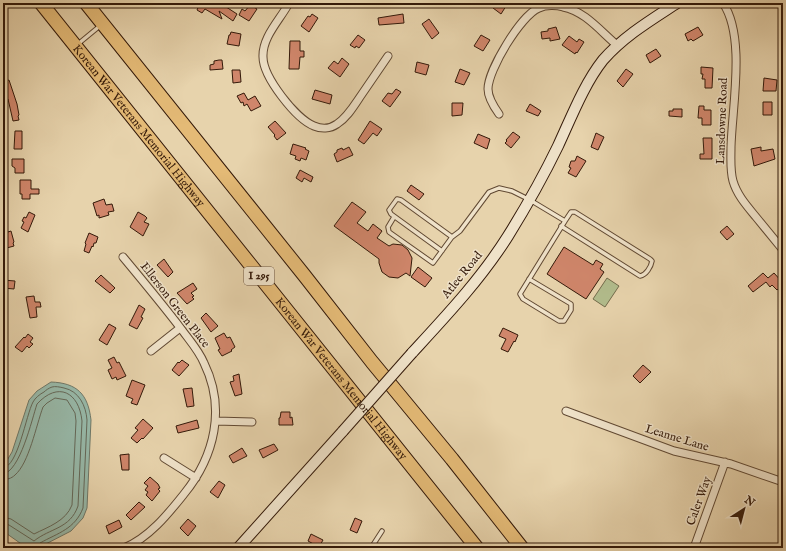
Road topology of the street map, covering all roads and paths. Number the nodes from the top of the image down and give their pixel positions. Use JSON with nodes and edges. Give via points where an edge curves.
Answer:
{"nodes":[{"id":1,"x":41,"y":3,"type":"edge"},
{"id":2,"x":86,"y":3,"type":"edge"},
{"id":3,"x":289,"y":3,"type":"edge"},
{"id":4,"x":677,"y":3,"type":"edge"},
{"id":5,"x":723,"y":3,"type":"edge"},
{"id":6,"x":103,"y":24,"type":"junction"},
{"id":7,"x":76,"y":46,"type":"junction"},
{"id":8,"x":618,"y":46,"type":"junction"},
{"id":9,"x":388,"y":56,"type":"dead end"},
{"id":10,"x":499,"y":114,"type":"dead end"},
{"id":11,"x":530,"y":200,"type":"junction"},
{"id":12,"x":394,"y":217,"type":"junction"},
{"id":13,"x":565,"y":221,"type":"junction"},
{"id":14,"x":561,"y":226,"type":"junction"},
{"id":15,"x":452,"y":237,"type":"junction"},
{"id":16,"x":783,"y":249,"type":"edge"},
{"id":17,"x":442,"y":251,"type":"junction"},
{"id":18,"x":123,"y":257,"type":"dead end"},
{"id":19,"x":529,"y":279,"type":"junction"},
{"id":20,"x":180,"y":328,"type":"junction"},
{"id":21,"x":151,"y":351,"type":"dead end"},
{"id":22,"x":566,"y":411,"type":"dead end"},
{"id":23,"x":216,"y":421,"type":"junction"},
{"id":24,"x":252,"y":422,"type":"dead end"},
{"id":25,"x":164,"y":458,"type":"dead end"},
{"id":26,"x":725,"y":462,"type":"junction"},
{"id":27,"x":196,"y":478,"type":"junction"},
{"id":28,"x":783,"y":482,"type":"edge"},
{"id":29,"x":382,"y":531,"type":"dead end"},
{"id":30,"x":244,"y":546,"type":"edge"},
{"id":31,"x":124,"y":548,"type":"edge"},
{"id":32,"x":371,"y":548,"type":"edge"},
{"id":33,"x":478,"y":548,"type":"edge"},
{"id":34,"x":522,"y":548,"type":"edge"},
{"id":35,"x":694,"y":548,"type":"edge"}],
"edges":[{"from":1,"to":7,"type":"highway","name":"Korean War Veterans Memorial Highway","number":"I 295"},
{"from":2,"to":6,"type":"highway"},
{"from":3,"to":9,"type":"street","via":[[266,42],[263,52],[264,64],[273,84],[308,124],[320,128],[337,124],[350,111]]},
{"from":4,"to":8,"type":"main road","name":"Atlee Road","via":[[647,22]]},
{"from":5,"to":16,"type":"street","name":"Lansdowne Road","via":[[733,24],[736,48],[731,128],[733,180],[743,201]]},
{"from":6,"to":7,"type":"lane"},
{"from":6,"to":34,"type":"highway"},
{"from":7,"to":33,"type":"highway","name":"Korean War Veterans Memorial Highway","number":"I 295"},
{"from":8,"to":10,"type":"street","via":[[592,22],[573,10],[555,6],[539,8],[516,30],[488,83],[488,94]]},
{"from":8,"to":11,"type":"main road","name":"Atlee Road","via":[[592,77]]},
{"from":11,"to":13,"type":"lane"},
{"from":11,"to":15,"type":"lane","via":[[499,188],[489,192],[460,231]]},
{"from":11,"to":30,"type":"main road","name":"Atlee Road","bridge":true,"via":[[508,237],[453,308]]},
{"from":12,"to":15,"type":"lane","via":[[389,210],[397,200],[401,200]]},
{"from":12,"to":17,"type":"lane"},
{"from":12,"to":17,"type":"lane","via":[[388,227],[389,232],[433,263]]},
{"from":13,"to":14,"type":"lane"},
{"from":13,"to":14,"type":"lane","via":[[571,212],[575,212],[650,259],[651,264],[645,274],[640,276]]},
{"from":14,"to":19,"type":"lane"},
{"from":15,"to":17,"type":"lane"},
{"from":18,"to":20,"type":"street","name":"Ellerson Green Place"},
{"from":19,"to":19,"type":"lane","via":[[520,294],[523,299],[559,321],[564,321],[571,310],[571,304]]},
{"from":20,"to":21,"type":"street"},
{"from":20,"to":23,"type":"street","name":"Ellerson Green Place","via":[[197,350],[209,374],[215,399]]},
{"from":22,"to":26,"type":"street","name":"Leanne Lane","via":[[674,450]]},
{"from":23,"to":24,"type":"street"},
{"from":23,"to":27,"type":"street","name":"Ellerson Green Place","via":[[212,444]]},
{"from":25,"to":27,"type":"street"},
{"from":26,"to":28,"type":"street","name":"Leanne Lane"},
{"from":26,"to":35,"type":"street","name":"Caler Way"},
{"from":27,"to":31,"type":"street","name":"Ellerson Green Place","via":[[158,523]]},
{"from":29,"to":32,"type":"lane"}]}
